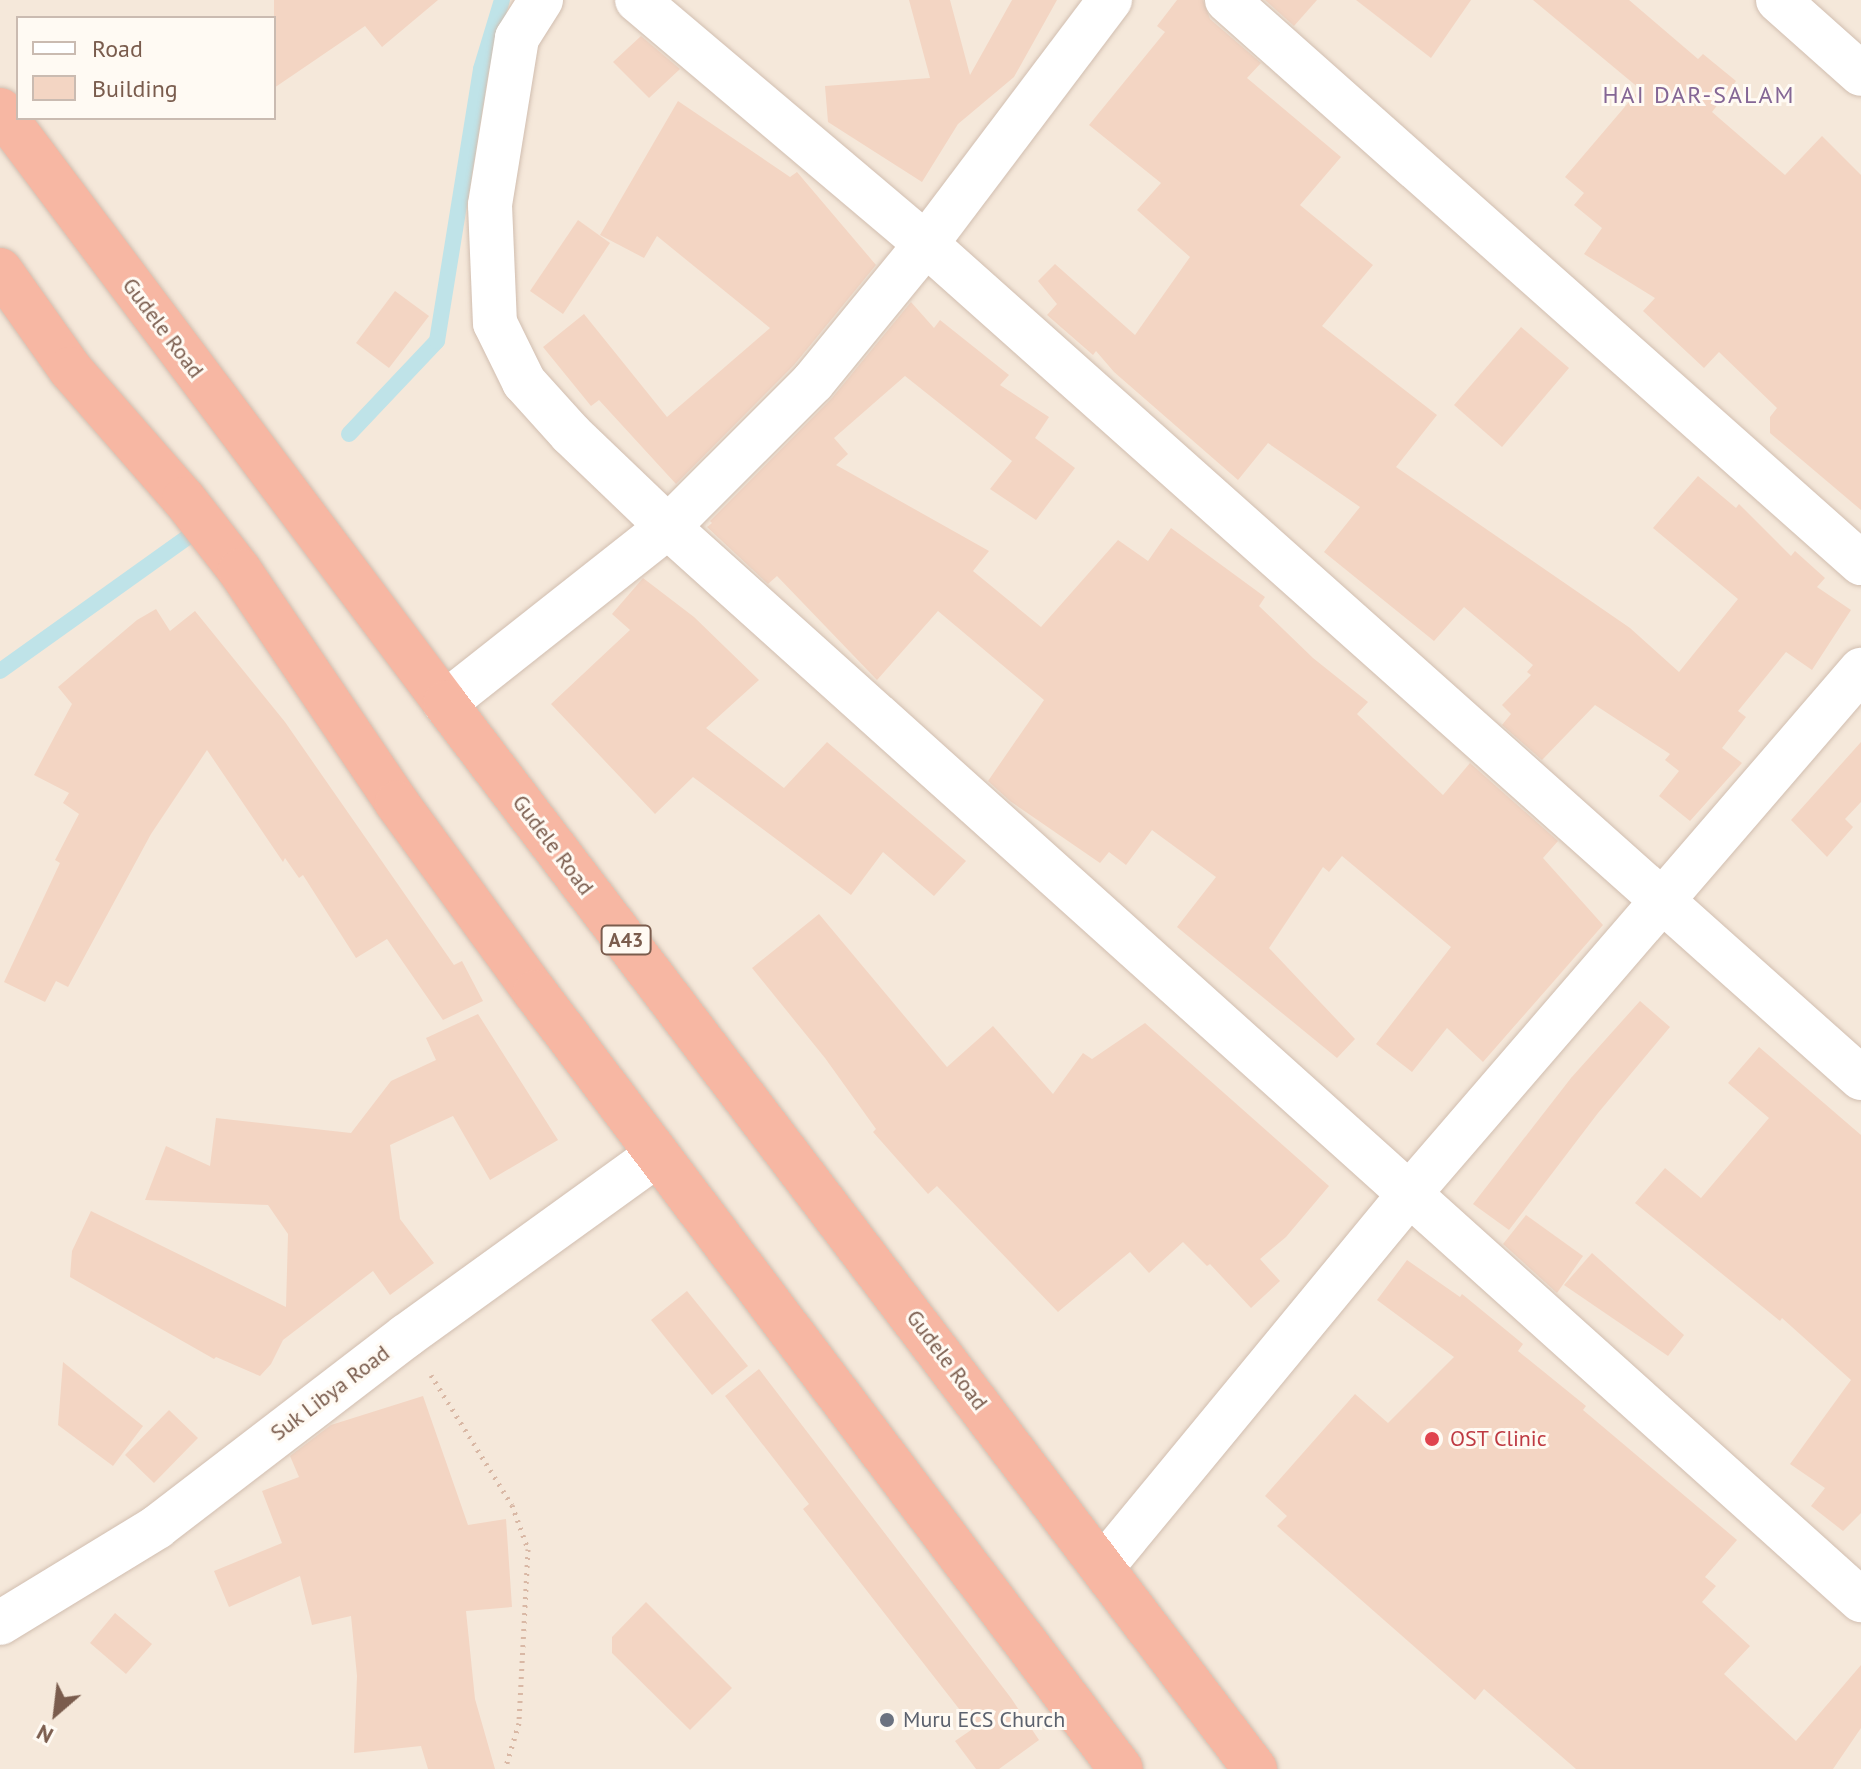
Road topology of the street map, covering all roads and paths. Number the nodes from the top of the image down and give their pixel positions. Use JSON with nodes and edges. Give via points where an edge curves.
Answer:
{"nodes":[{"id":1,"x":541,"y":0,"type":"edge"},
{"id":2,"x":637,"y":0,"type":"edge"},
{"id":3,"x":1110,"y":0,"type":"edge"},
{"id":4,"x":1227,"y":0,"type":"edge"},
{"id":5,"x":1778,"y":0,"type":"edge"},
{"id":6,"x":1861,"y":74,"type":"edge"},
{"id":7,"x":0,"y":110,"type":"edge"},
{"id":8,"x":926,"y":244,"type":"junction"},
{"id":9,"x":0,"y":270,"type":"edge"},
{"id":10,"x":668,"y":527,"type":"junction"},
{"id":11,"x":1861,"y":563,"type":"edge"},
{"id":12,"x":1861,"y":670,"type":"edge"},
{"id":13,"x":445,"y":703,"type":"junction"},
{"id":14,"x":1662,"y":904,"type":"junction"},
{"id":15,"x":1861,"y":1078,"type":"edge"},
{"id":16,"x":656,"y":1156,"type":"junction"},
{"id":17,"x":1410,"y":1193,"type":"junction"},
{"id":18,"x":406,"y":1336,"type":"junction"},
{"id":19,"x":1103,"y":1566,"type":"junction"},
{"id":20,"x":1861,"y":1600,"type":"edge"},
{"id":21,"x":0,"y":1623,"type":"edge"},
{"id":22,"x":1113,"y":1767,"type":"edge"},
{"id":23,"x":505,"y":1769,"type":"edge"},
{"id":24,"x":1255,"y":1769,"type":"edge"}],
"edges":[{"from":1,"to":10,"type":"street","via":[[517,38],[490,205],[495,323],[524,382]]},
{"from":2,"to":8,"type":"street"},
{"from":3,"to":8,"type":"street"},
{"from":4,"to":11,"type":"street"},
{"from":5,"to":6,"type":"street"},
{"from":7,"to":13,"type":"highway","name":"Gudele Road","number":"A43"},
{"from":8,"to":10,"type":"street","via":[[813,382]]},
{"from":8,"to":14,"type":"street"},
{"from":9,"to":16,"type":"highway","via":[[70,369],[240,571],[397,803]]},
{"from":10,"to":13,"type":"street"},
{"from":10,"to":17,"type":"street"},
{"from":12,"to":14,"type":"street"},
{"from":13,"to":19,"type":"highway","name":"Gudele Road","number":"A43"},
{"from":14,"to":15,"type":"street"},
{"from":14,"to":17,"type":"street"},
{"from":16,"to":18,"type":"street","name":"Suk Libya Road"},
{"from":16,"to":22,"type":"highway"},
{"from":17,"to":19,"type":"street"},
{"from":17,"to":20,"type":"street"},
{"from":18,"to":21,"type":"street","name":"Suk Libya Road","via":[[157,1527]]},
{"from":18,"to":23,"type":"path","via":[[512,1505],[528,1549],[519,1723]]},
{"from":19,"to":24,"type":"highway","name":"Gudele Road","number":"A43"}]}
